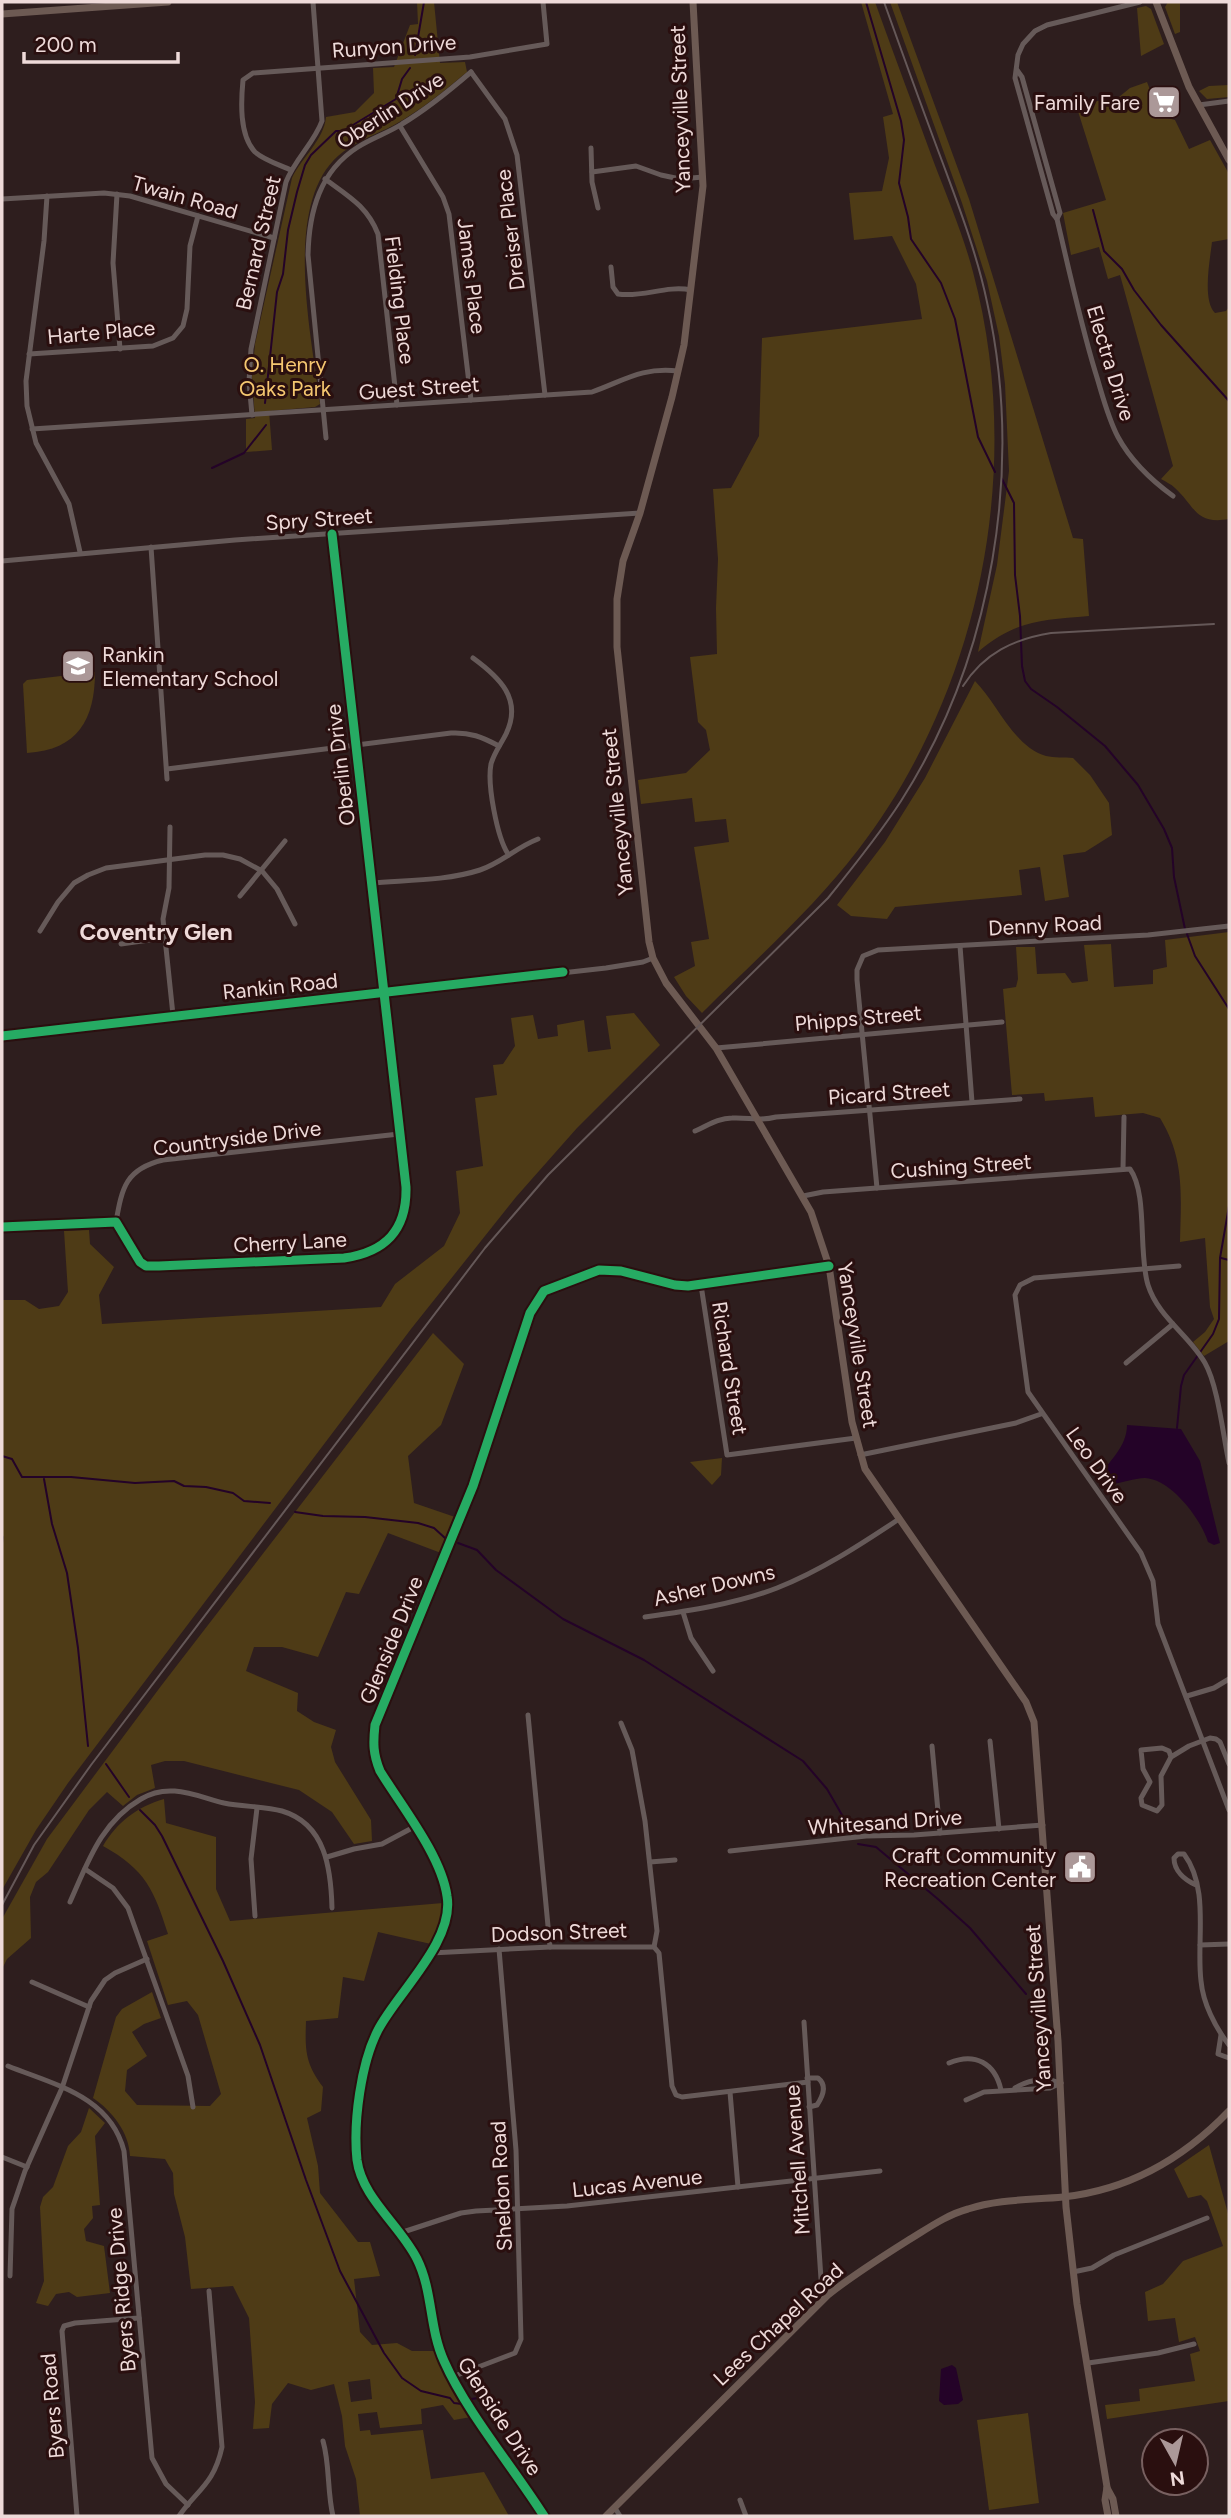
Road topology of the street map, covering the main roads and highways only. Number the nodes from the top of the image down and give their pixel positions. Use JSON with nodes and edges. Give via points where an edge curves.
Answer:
{"nodes":[{"id":1,"x":167,"y":2,"type":"edge"},
{"id":2,"x":692,"y":2,"type":"edge"},
{"id":3,"x":1156,"y":2,"type":"edge"},
{"id":4,"x":137,"y":3,"type":"edge"},
{"id":5,"x":2,"y":13,"type":"edge"},
{"id":6,"x":1229,"y":160,"type":"edge"},
{"id":7,"x":1229,"y":2111,"type":"edge"},
{"id":8,"x":1065,"y":2197,"type":"junction"},
{"id":9,"x":1107,"y":2487,"type":"junction"},
{"id":10,"x":606,"y":2516,"type":"edge"},
{"id":11,"x":1108,"y":2516,"type":"edge"},
{"id":12,"x":1116,"y":2516,"type":"edge"}],
"edges":[{"from":1,"to":4,"type":"main road"},
{"from":2,"to":8,"type":"main road","name":"Yanceyville Street","via":[[703,177],[691,290],[678,371],[623,561],[617,599],[617,647],[649,942],[667,983],[716,1048],[811,1212],[829,1266],[865,1469],[1026,1702],[1035,1728]]},
{"from":3,"to":6,"type":"main road","via":[[1182,71]]},
{"from":4,"to":5,"type":"main road"},
{"from":7,"to":8,"type":"main road","name":"Lees Chapel Road","via":[[1202,2138],[1162,2165],[1106,2188]]},
{"from":8,"to":9,"type":"main road","name":"Yanceyville Street"},
{"from":8,"to":10,"type":"main road","name":"Lees Chapel Road","via":[[960,2211],[863,2269],[828,2295]]},
{"from":9,"to":11,"type":"main road","name":"Yanceyville Street"},
{"from":9,"to":12,"type":"main road","name":"Yanceyville Street"}]}
